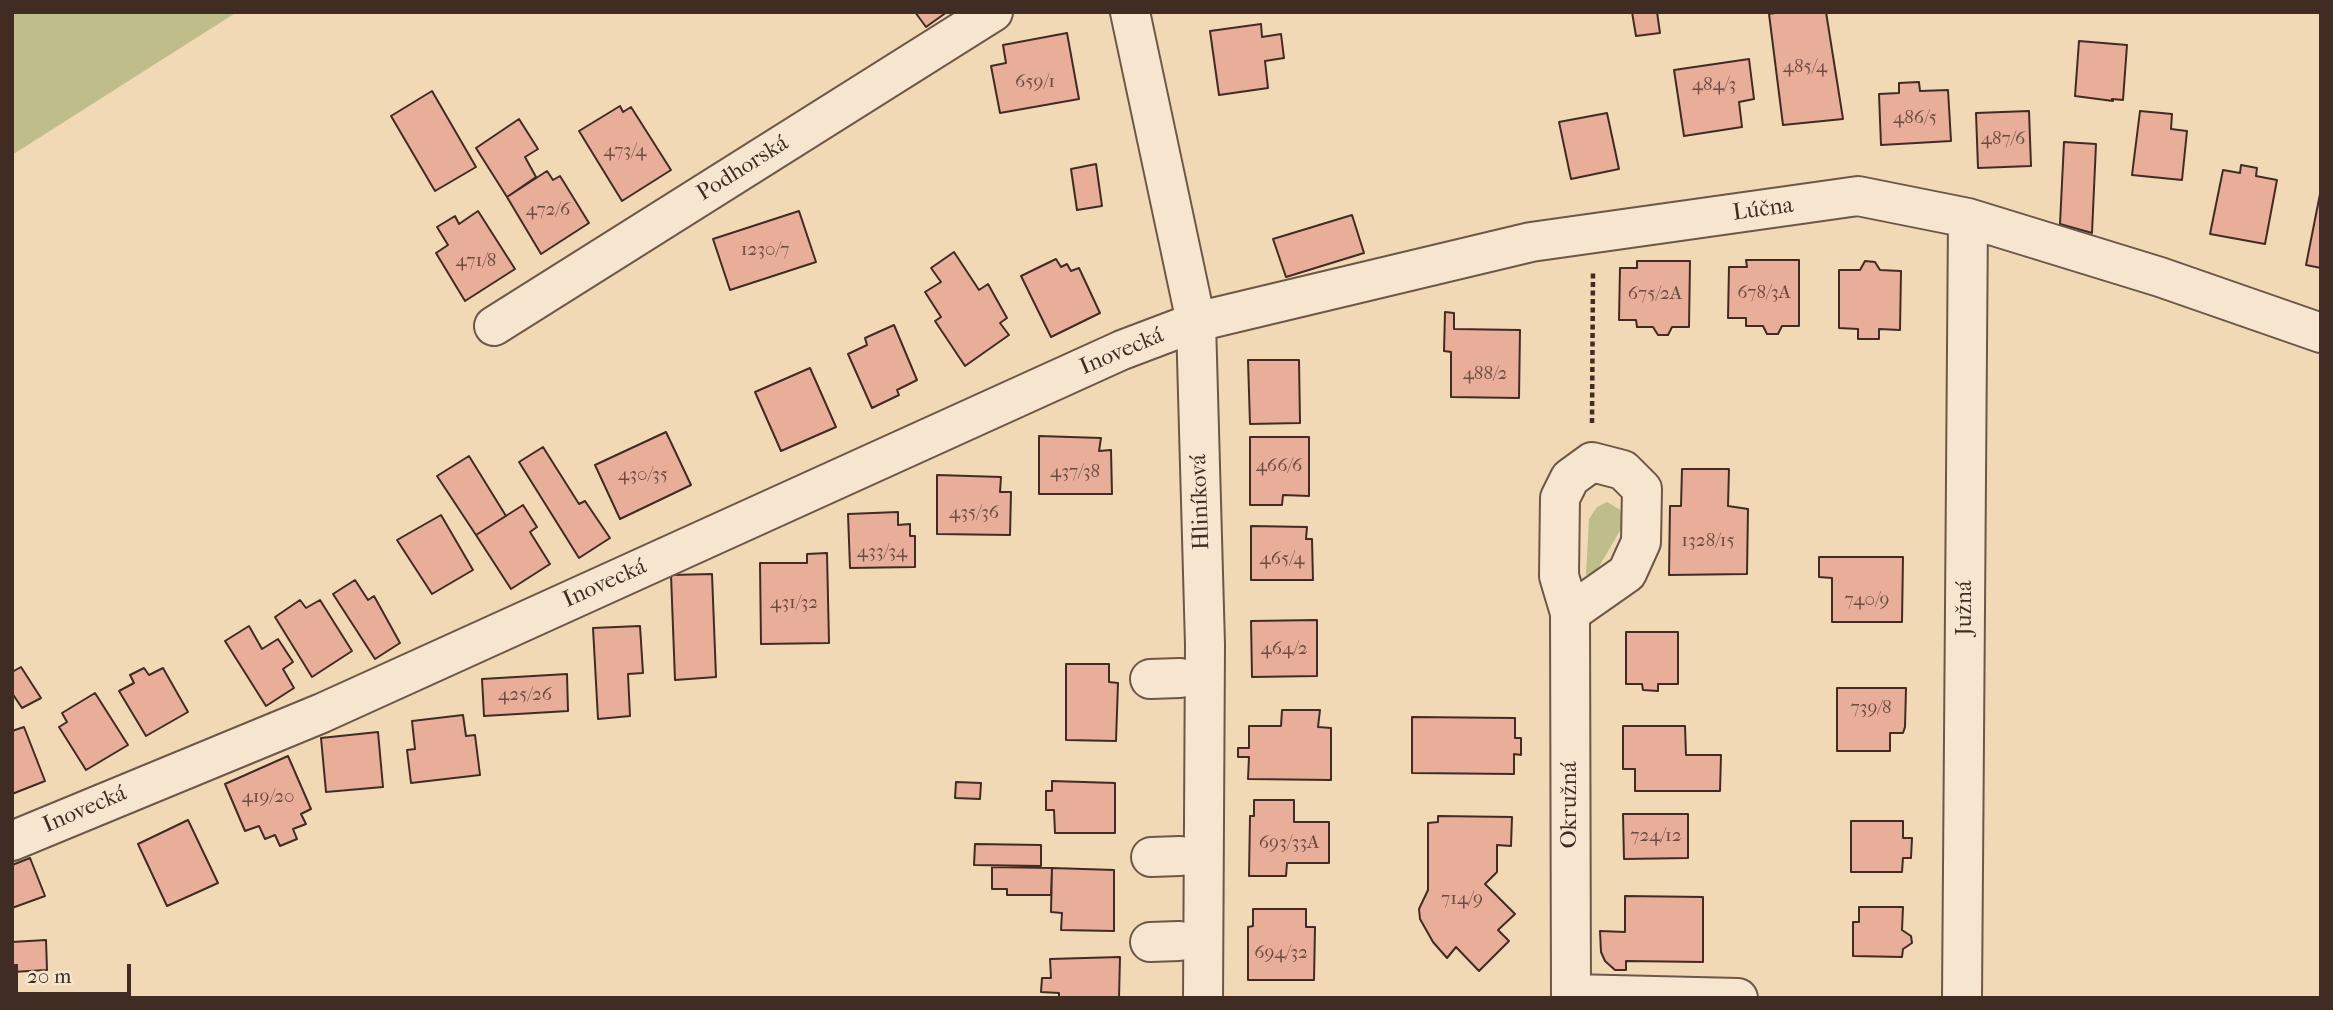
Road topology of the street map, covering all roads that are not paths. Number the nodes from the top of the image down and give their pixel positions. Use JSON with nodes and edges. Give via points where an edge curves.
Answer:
{"nodes":[{"id":1,"x":993,"y":12,"type":"edge"},
{"id":2,"x":1130,"y":12,"type":"edge"},
{"id":3,"x":1968,"y":218,"type":"junction"},
{"id":4,"x":1196,"y":322,"type":"junction"},
{"id":5,"x":494,"y":326,"type":"dead end"},
{"id":6,"x":2321,"y":333,"type":"edge"},
{"id":7,"x":1570,"y":613,"type":"junction"},
{"id":8,"x":12,"y":841,"type":"edge"},
{"id":9,"x":1571,"y":996,"type":"edge"},
{"id":10,"x":1203,"y":998,"type":"edge"},
{"id":11,"x":1738,"y":998,"type":"edge"},
{"id":12,"x":1962,"y":998,"type":"edge"}],
"edges":[{"from":1,"to":5,"type":"street","name":"Podhorská"},
{"from":2,"to":4,"type":"street","name":"Hliníková"},
{"from":3,"to":4,"type":"street","name":"Lúčna","via":[[1858,196],[1531,242]]},
{"from":3,"to":6,"type":"street","name":"Lúčna"},
{"from":3,"to":12,"type":"street","name":"Južná"},
{"from":4,"to":8,"type":"street","name":"Inovecká","via":[[1122,351],[321,713]]},
{"from":4,"to":10,"type":"street","name":"Hliníková","via":[[1205,645]]},
{"from":7,"to":7,"type":"street","name":"Okružná","via":[[1627,573],[1641,542],[1642,489],[1623,470],[1592,463],[1570,478],[1560,498],[1559,576]]},
{"from":7,"to":9,"type":"street","name":"Okružná"},
{"from":9,"to":11,"type":"street"}]}
